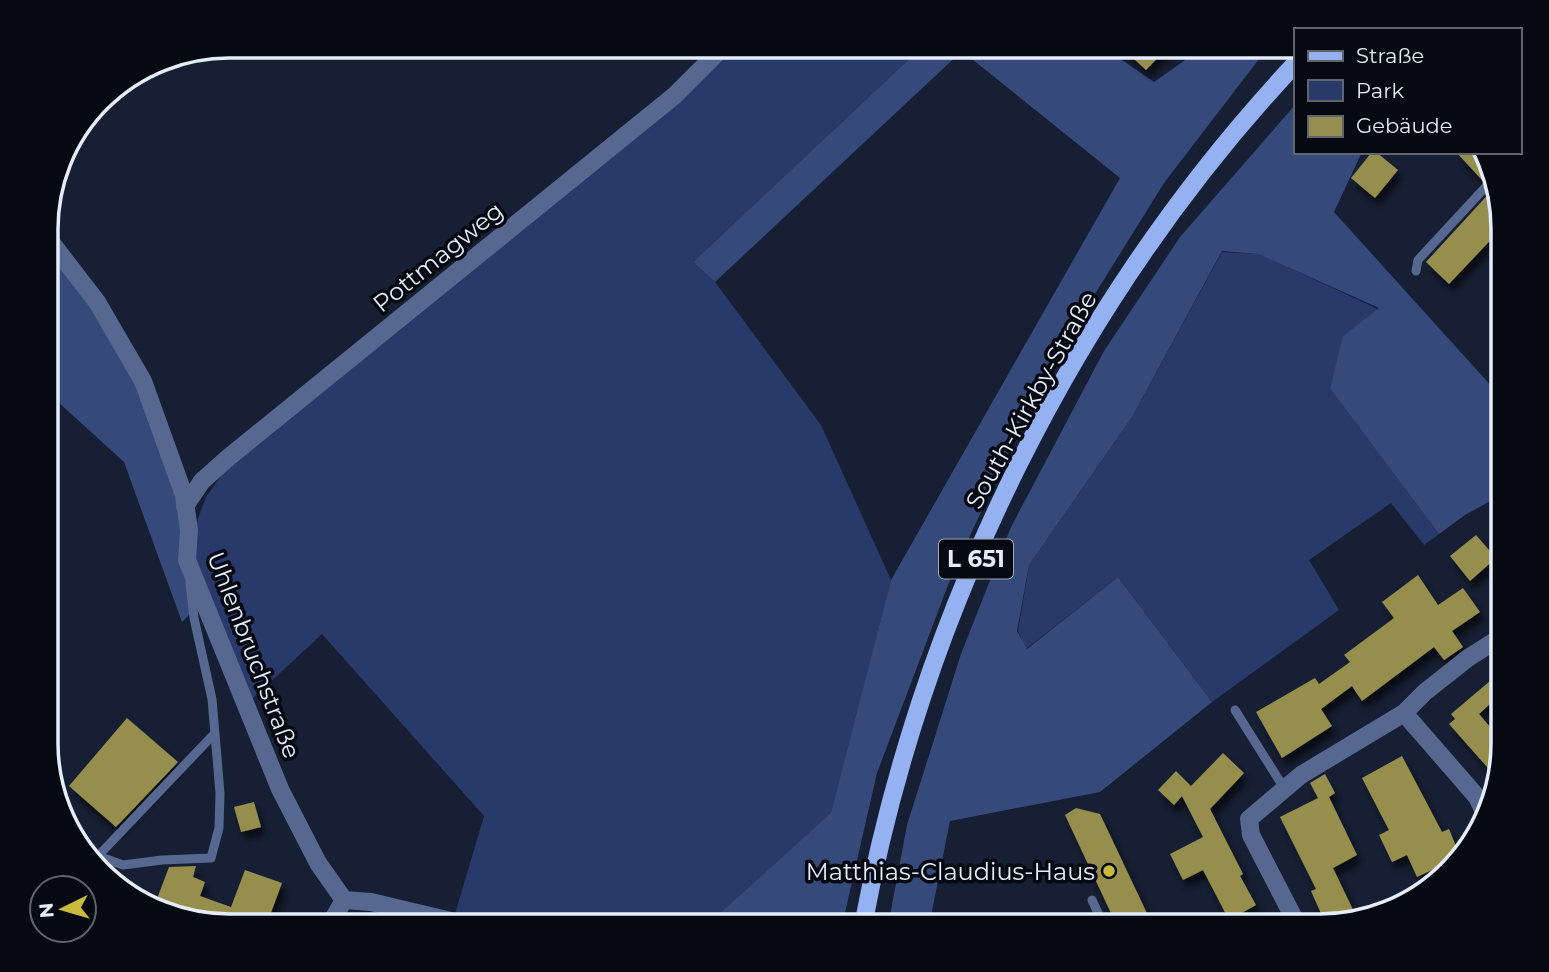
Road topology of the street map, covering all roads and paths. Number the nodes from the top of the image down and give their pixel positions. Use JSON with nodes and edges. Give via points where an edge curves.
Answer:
{"nodes":[{"id":1,"x":712,"y":58,"type":"edge"},
{"id":2,"x":1294,"y":65,"type":"edge"},
{"id":3,"x":1486,"y":187,"type":"edge"},
{"id":4,"x":58,"y":251,"type":"edge"},
{"id":5,"x":1416,"y":271,"type":"dead end"},
{"id":6,"x":186,"y":506,"type":"junction"},
{"id":7,"x":187,"y":560,"type":"junction"},
{"id":8,"x":1491,"y":643,"type":"edge"},
{"id":9,"x":1234,"y":710,"type":"dead end"},
{"id":10,"x":1405,"y":713,"type":"junction"},
{"id":11,"x":215,"y":733,"type":"junction"},
{"id":12,"x":1284,"y":788,"type":"junction"},
{"id":13,"x":1480,"y":803,"type":"edge"},
{"id":14,"x":100,"y":854,"type":"edge"},
{"id":15,"x":102,"y":858,"type":"edge"},
{"id":16,"x":344,"y":900,"type":"junction"},
{"id":17,"x":1091,"y":900,"type":"dead end"},
{"id":18,"x":336,"y":914,"type":"edge"},
{"id":19,"x":422,"y":914,"type":"edge"},
{"id":20,"x":866,"y":914,"type":"edge"},
{"id":21,"x":1098,"y":914,"type":"edge"},
{"id":22,"x":1291,"y":914,"type":"edge"}],
"edges":[{"from":1,"to":6,"type":"street","name":"Pottmagweg","via":[[674,96],[229,457],[202,481]]},
{"from":2,"to":20,"type":"main road","name":"South-Kirkby-Straße","number":"L 651","via":[[1180,202],[1086,341],[1034,434],[988,529],[922,696],[889,807]]},
{"from":3,"to":5,"type":"lane","via":[[1418,260]]},
{"from":4,"to":6,"type":"street","name":"Uhlenbruchstraße","via":[[97,302],[143,381]]},
{"from":6,"to":7,"type":"street","name":"Uhlenbruchstraße"},
{"from":7,"to":11,"type":"lane"},
{"from":7,"to":16,"type":"street","name":"Uhlenbruchstraße","via":[[280,789],[318,863]]},
{"from":8,"to":10,"type":"street","via":[[1425,692]]},
{"from":9,"to":12,"type":"lane"},
{"from":10,"to":12,"type":"street"},
{"from":10,"to":13,"type":"street"},
{"from":11,"to":14,"type":"lane"},
{"from":11,"to":15,"type":"lane","via":[[219,828],[211,858],[123,865]]},
{"from":12,"to":22,"type":"street","via":[[1249,819],[1251,835]]},
{"from":16,"to":18,"type":"street"},
{"from":16,"to":19,"type":"street"},
{"from":17,"to":21,"type":"lane"}]}
